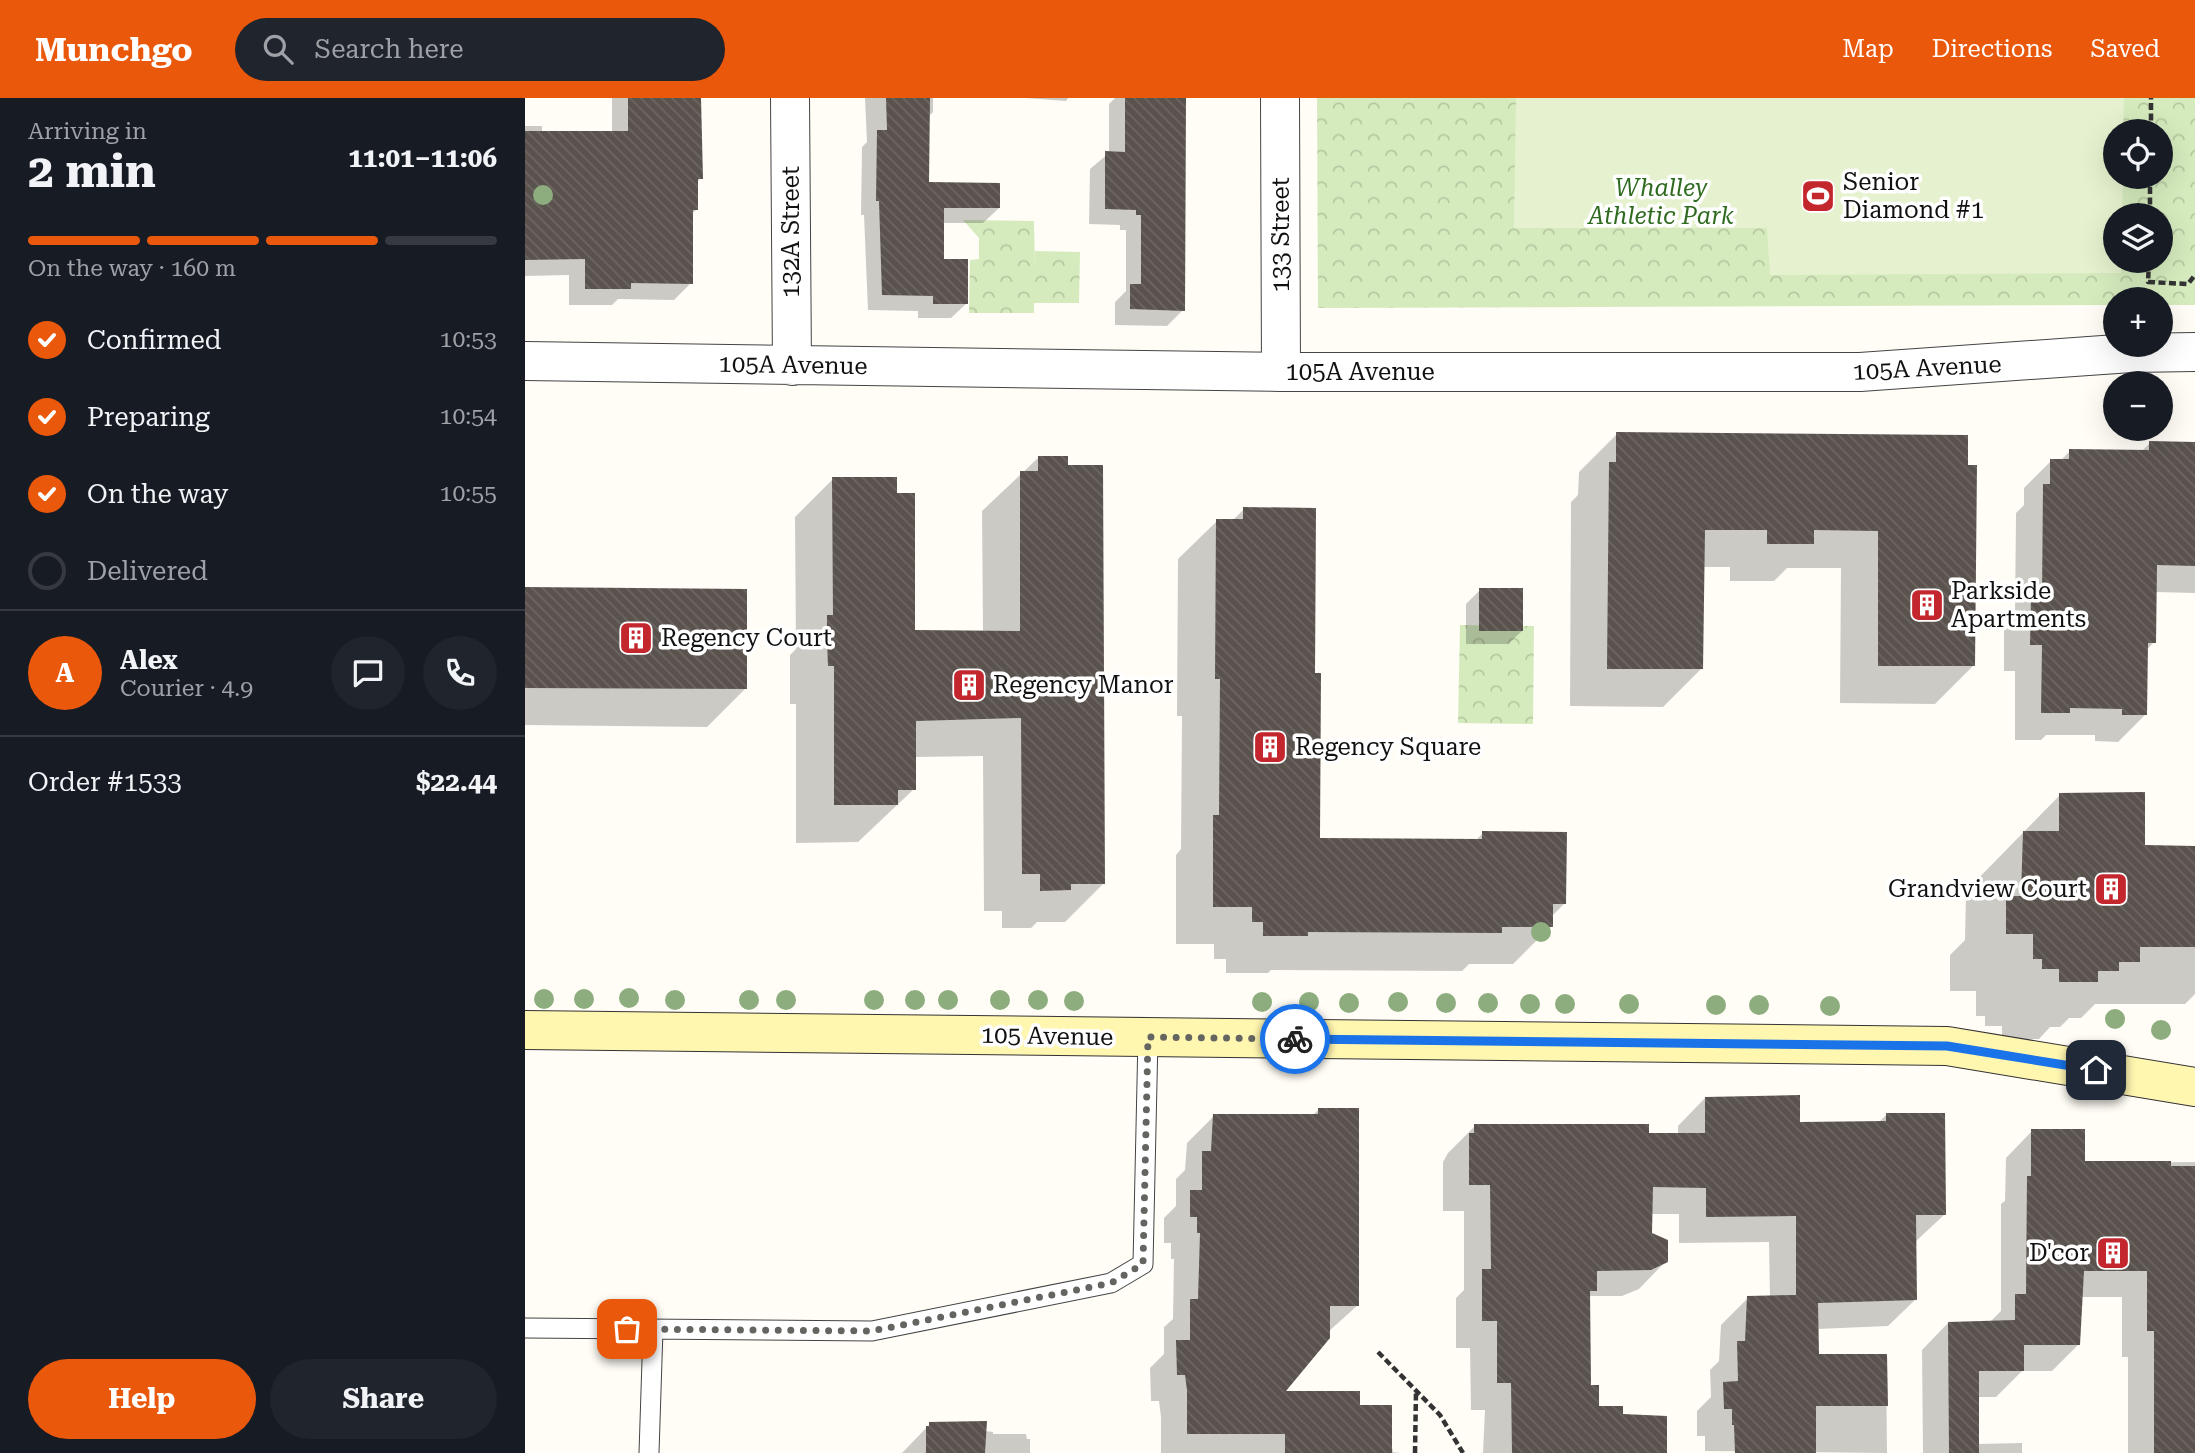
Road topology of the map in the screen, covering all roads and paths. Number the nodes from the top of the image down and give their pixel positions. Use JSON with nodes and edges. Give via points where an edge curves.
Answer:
{"nodes":[{"id":1,"x":790,"y":98,"type":"edge"},
{"id":2,"x":1280,"y":98,"type":"edge"},
{"id":3,"x":2151,"y":98,"type":"edge"},
{"id":4,"x":2151,"y":119,"type":"edge"},
{"id":5,"x":2148,"y":273,"type":"edge"},
{"id":6,"x":2195,"y":275,"type":"edge"},
{"id":7,"x":2188,"y":284,"type":"junction"},
{"id":8,"x":2195,"y":284,"type":"edge"},
{"id":9,"x":2195,"y":352,"type":"edge"},
{"id":10,"x":525,"y":361,"type":"edge"},
{"id":11,"x":792,"y":366,"type":"junction"},
{"id":12,"x":1281,"y":372,"type":"junction"},
{"id":13,"x":525,"y":1030,"type":"edge"},
{"id":14,"x":1148,"y":1037,"type":"junction"},
{"id":15,"x":2195,"y":1087,"type":"edge"},
{"id":16,"x":525,"y":1328,"type":"edge"},
{"id":17,"x":653,"y":1329,"type":"junction"},
{"id":18,"x":1378,"y":1352,"type":"dead end"},
{"id":19,"x":1416,"y":1391,"type":"junction"},
{"id":20,"x":649,"y":1453,"type":"edge"},
{"id":21,"x":1415,"y":1453,"type":"edge"},
{"id":22,"x":1463,"y":1453,"type":"edge"}],
"edges":[{"from":1,"to":11,"type":"street","name":"132A Street"},
{"from":2,"to":12,"type":"street","name":"133 Street"},
{"from":3,"to":4,"type":"path"},
{"from":5,"to":7,"type":"path","via":[[2148,282]]},
{"from":6,"to":7,"type":"path"},
{"from":7,"to":8,"type":"path"},
{"from":9,"to":12,"type":"street","name":"105A Avenue","via":[[1860,372]]},
{"from":10,"to":11,"type":"street","name":"105A Avenue"},
{"from":11,"to":12,"type":"street","name":"105A Avenue"},
{"from":13,"to":14,"type":"street","name":"105 Avenue"},
{"from":14,"to":15,"type":"street","name":"105 Avenue","via":[[1947,1046]]},
{"from":14,"to":17,"type":"lane","via":[[1143,1264],[1111,1283],[872,1331]]},
{"from":16,"to":17,"type":"lane"},
{"from":17,"to":20,"type":"lane"},
{"from":18,"to":19,"type":"path"},
{"from":19,"to":21,"type":"path"},
{"from":19,"to":22,"type":"path","via":[[1440,1415]]}]}
